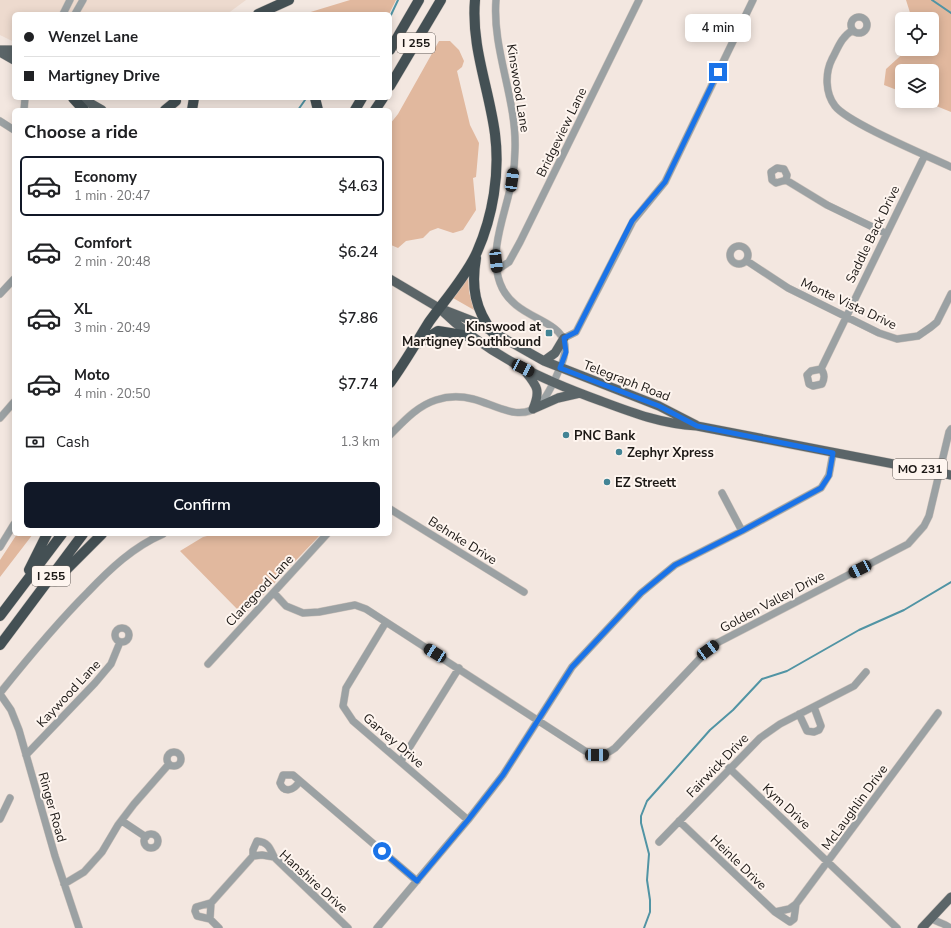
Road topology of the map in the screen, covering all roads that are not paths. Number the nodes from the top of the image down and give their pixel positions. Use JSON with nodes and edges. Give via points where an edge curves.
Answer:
{"nodes":[{"id":1,"x":70,"y":0,"type":"edge"},
{"id":2,"x":83,"y":0,"type":"edge"},
{"id":3,"x":289,"y":0,"type":"edge"},
{"id":4,"x":419,"y":0,"type":"edge"},
{"id":5,"x":441,"y":0,"type":"edge"},
{"id":6,"x":475,"y":0,"type":"edge"},
{"id":7,"x":496,"y":0,"type":"edge"},
{"id":8,"x":639,"y":0,"type":"edge"},
{"id":9,"x":753,"y":0,"type":"edge"},
{"id":10,"x":64,"y":12,"type":"edge"},
{"id":11,"x":77,"y":12,"type":"edge"},
{"id":12,"x":262,"y":12,"type":"edge"},
{"id":13,"x":853,"y":30,"type":"dead end"},
{"id":14,"x":392,"y":47,"type":"edge"},
{"id":15,"x":12,"y":50,"type":"edge"},
{"id":16,"x":0,"y":51,"type":"edge"},
{"id":17,"x":12,"y":59,"type":"edge"},
{"id":18,"x":392,"y":83,"type":"edge"},
{"id":19,"x":84,"y":100,"type":"edge"},
{"id":20,"x":98,"y":108,"type":"edge"},
{"id":21,"x":0,"y":121,"type":"edge"},
{"id":22,"x":12,"y":129,"type":"edge"},
{"id":23,"x":925,"y":155,"type":"junction"},
{"id":24,"x":951,"y":167,"type":"edge"},
{"id":25,"x":786,"y":180,"type":"dead end"},
{"id":26,"x":885,"y":234,"type":"junction"},
{"id":27,"x":477,"y":253,"type":"junction"},
{"id":28,"x":747,"y":261,"type":"dead end"},
{"id":29,"x":497,"y":270,"type":"junction"},
{"id":30,"x":392,"y":280,"type":"edge"},
{"id":31,"x":12,"y":281,"type":"edge"},
{"id":32,"x":0,"y":294,"type":"edge"},
{"id":33,"x":951,"y":294,"type":"edge"},
{"id":34,"x":439,"y":308,"type":"junction"},
{"id":35,"x":845,"y":316,"type":"junction"},
{"id":36,"x":493,"y":333,"type":"junction"},
{"id":37,"x":469,"y":336,"type":"junction"},
{"id":38,"x":564,"y":338,"type":"junction"},
{"id":39,"x":416,"y":345,"type":"junction"},
{"id":40,"x":544,"y":360,"type":"junction"},
{"id":41,"x":523,"y":368,"type":"junction"},
{"id":42,"x":560,"y":368,"type":"junction"},
{"id":43,"x":820,"y":369,"type":"dead end"},
{"id":44,"x":392,"y":380,"type":"edge"},
{"id":45,"x":553,"y":382,"type":"junction"},
{"id":46,"x":580,"y":394,"type":"junction"},
{"id":47,"x":12,"y":404,"type":"edge"},
{"id":48,"x":533,"y":409,"type":"junction"},
{"id":49,"x":0,"y":418,"type":"edge"},
{"id":50,"x":697,"y":426,"type":"junction"},
{"id":51,"x":951,"y":429,"type":"edge"},
{"id":52,"x":392,"y":433,"type":"edge"},
{"id":53,"x":833,"y":453,"type":"junction"},
{"id":54,"x":940,"y":473,"type":"junction"},
{"id":55,"x":951,"y":475,"type":"edge"},
{"id":56,"x":722,"y":493,"type":"dead end"},
{"id":57,"x":392,"y":510,"type":"edge"},
{"id":58,"x":12,"y":527,"type":"edge"},
{"id":59,"x":742,"y":531,"type":"junction"},
{"id":60,"x":46,"y":536,"type":"edge"},
{"id":61,"x":60,"y":536,"type":"edge"},
{"id":62,"x":82,"y":536,"type":"edge"},
{"id":63,"x":100,"y":536,"type":"edge"},
{"id":64,"x":158,"y":536,"type":"edge"},
{"id":65,"x":325,"y":536,"type":"edge"},
{"id":66,"x":0,"y":547,"type":"edge"},
{"id":67,"x":21,"y":588,"type":"junction"},
{"id":68,"x":524,"y":592,"type":"dead end"},
{"id":69,"x":274,"y":593,"type":"junction"},
{"id":70,"x":0,"y":616,"type":"edge"},
{"id":71,"x":20,"y":619,"type":"junction"},
{"id":72,"x":386,"y":622,"type":"junction"},
{"id":73,"x":120,"y":642,"type":"dead end"},
{"id":74,"x":0,"y":645,"type":"edge"},
{"id":75,"x":208,"y":664,"type":"dead end"},
{"id":76,"x":459,"y":668,"type":"junction"},
{"id":77,"x":866,"y":672,"type":"dead end"},
{"id":78,"x":0,"y":693,"type":"edge"},
{"id":79,"x":814,"y":707,"type":"junction"},
{"id":80,"x":938,"y":713,"type":"dead end"},
{"id":81,"x":799,"y":714,"type":"junction"},
{"id":82,"x":538,"y":720,"type":"junction"},
{"id":83,"x":26,"y":755,"type":"junction"},
{"id":84,"x":401,"y":761,"type":"junction"},
{"id":85,"x":169,"y":764,"type":"dead end"},
{"id":86,"x":729,"y":768,"type":"junction"},
{"id":87,"x":299,"y":782,"type":"dead end"},
{"id":88,"x":10,"y":798,"type":"dead end"},
{"id":89,"x":0,"y":819,"type":"edge"},
{"id":90,"x":468,"y":820,"type":"junction"},
{"id":91,"x":122,"y":821,"type":"junction"},
{"id":92,"x":679,"y":821,"type":"junction"},
{"id":93,"x":146,"y":837,"type":"dead end"},
{"id":94,"x":659,"y":842,"type":"dead end"},
{"id":95,"x":253,"y":856,"type":"junction"},
{"id":96,"x":274,"y":857,"type":"junction"},
{"id":97,"x":828,"y":862,"type":"junction"},
{"id":98,"x":417,"y":881,"type":"junction"},
{"id":99,"x":64,"y":884,"type":"junction"},
{"id":100,"x":951,"y":896,"type":"edge"},
{"id":101,"x":210,"y":903,"type":"junction"},
{"id":102,"x":796,"y":904,"type":"junction"},
{"id":103,"x":775,"y":912,"type":"junction"},
{"id":104,"x":210,"y":919,"type":"junction"},
{"id":105,"x":934,"y":922,"type":"edge"},
{"id":106,"x":79,"y":928,"type":"edge"},
{"id":107,"x":219,"y":928,"type":"edge"},
{"id":108,"x":348,"y":928,"type":"edge"},
{"id":109,"x":377,"y":928,"type":"edge"},
{"id":110,"x":897,"y":928,"type":"edge"},
{"id":111,"x":922,"y":928,"type":"edge"},
{"id":112,"x":950,"y":928,"type":"edge"}],
"edges":[{"from":1,"to":10,"type":"street"},
{"from":2,"to":11,"type":"street"},
{"from":3,"to":12,"type":"highway"},
{"from":4,"to":14,"type":"highway","number":"I 255"},
{"from":5,"to":18,"type":"highway","number":"I 255"},
{"from":6,"to":27,"type":"highway","via":[[475,42],[495,133],[497,161],[493,198]]},
{"from":7,"to":29,"type":"street","name":"Kinswood Lane","via":[[497,24],[513,116],[515,148],[512,180],[498,243]]},
{"from":8,"to":29,"type":"street","name":"Bridgeview Lane","via":[[520,242],[509,262]]},
{"from":9,"to":38,"type":"street","via":[[665,182],[632,221],[576,332]]},
{"from":13,"to":23,"type":"street","via":[[844,36],[829,64],[827,87],[831,101],[859,123]]},
{"from":15,"to":16,"type":"main road"},
{"from":16,"to":17,"type":"main road"},
{"from":19,"to":20,"type":"main road"},
{"from":21,"to":22,"type":"street"},
{"from":23,"to":24,"type":"street"},
{"from":23,"to":26,"type":"street","name":"Saddle Back Drive"},
{"from":25,"to":26,"type":"street","via":[[827,206]]},
{"from":26,"to":35,"type":"street","name":"Saddle Back Drive"},
{"from":27,"to":34,"type":"highway"},
{"from":27,"to":36,"type":"highway","via":[[473,279],[475,296],[485,322]]},
{"from":28,"to":35,"type":"street","name":"Monte Vista Drive","via":[[788,288]]},
{"from":29,"to":38,"type":"street","name":"Kinswood Lane","via":[[504,291],[514,304],[532,317],[558,330]]},
{"from":30,"to":34,"type":"main road","name":"Telegraph Road","number":"MO 231"},
{"from":31,"to":32,"type":"street"},
{"from":33,"to":35,"type":"street","name":"Monte Vista Drive","via":[[936,322],[925,332],[910,338],[897,339],[879,333]]},
{"from":34,"to":36,"type":"main road","name":"Telegraph Road","number":"MO 231","via":[[475,322]]},
{"from":34,"to":37,"type":"main road","name":"Telegraph Road","number":"MO 231"},
{"from":34,"to":39,"type":"highway"},
{"from":35,"to":43,"type":"street","name":"Saddle Back Drive"},
{"from":36,"to":40,"type":"main road","name":"Telegraph Road","number":"MO 231"},
{"from":37,"to":39,"type":"highway","via":[[438,332]]},
{"from":37,"to":41,"type":"main road","name":"Telegraph Road","number":"MO 231"},
{"from":38,"to":40,"type":"main road","via":[[555,352]]},
{"from":38,"to":42,"type":"street","via":[[566,352]]},
{"from":39,"to":44,"type":"highway"},
{"from":40,"to":42,"type":"main road","name":"Telegraph Road","number":"MO 231"},
{"from":41,"to":45,"type":"main road","name":"Telegraph Road","number":"MO 231"},
{"from":41,"to":48,"type":"main road","via":[[538,388],[537,401]]},
{"from":42,"to":45,"type":"street"},
{"from":42,"to":50,"type":"main road","name":"Telegraph Road","number":"MO 231","via":[[659,406]]},
{"from":45,"to":46,"type":"main road","name":"Telegraph Road","number":"MO 231"},
{"from":45,"to":48,"type":"street","via":[[542,401]]},
{"from":46,"to":48,"type":"main road","via":[[558,398]]},
{"from":46,"to":50,"type":"main road","name":"Telegraph Road","number":"MO 231","via":[[654,420]]},
{"from":47,"to":49,"type":"street"},
{"from":48,"to":52,"type":"street","via":[[516,413],[474,399],[447,398],[417,410]]},
{"from":50,"to":53,"type":"main road","name":"Telegraph Road","number":"MO 231"},
{"from":51,"to":54,"type":"street","name":"Golden Valley Drive"},
{"from":53,"to":54,"type":"main road","name":"Telegraph Road","number":"MO 231"},
{"from":53,"to":59,"type":"street","via":[[829,476],[821,488]]},
{"from":54,"to":55,"type":"main road","name":"Telegraph Road","number":"MO 231"},
{"from":54,"to":82,"type":"street","name":"Golden Valley Drive","via":[[929,516],[908,544],[717,643],[606,755],[585,751]]},
{"from":56,"to":59,"type":"street"},
{"from":57,"to":68,"type":"street","name":"Behnke Drive"},
{"from":58,"to":66,"type":"street"},
{"from":59,"to":82,"type":"street","via":[[675,565],[641,593],[572,667]]},
{"from":60,"to":67,"type":"highway"},
{"from":61,"to":67,"type":"highway","number":"I 255"},
{"from":62,"to":71,"type":"highway","number":"I 255"},
{"from":63,"to":71,"type":"highway"},
{"from":64,"to":78,"type":"street","via":[[122,559],[99,581],[37,646]]},
{"from":65,"to":69,"type":"street","name":"Claregood Lane"},
{"from":67,"to":70,"type":"highway","number":"I 255"},
{"from":69,"to":72,"type":"street","name":"Golden Valley Drive","via":[[286,606],[297,611],[320,612],[355,605]]},
{"from":69,"to":75,"type":"street","name":"Claregood Lane","via":[[242,624]]},
{"from":71,"to":74,"type":"highway","number":"I 255"},
{"from":72,"to":76,"type":"street","name":"Golden Valley Drive"},
{"from":72,"to":84,"type":"street","name":"Garvey Drive","via":[[346,688],[343,706],[353,721]]},
{"from":73,"to":83,"type":"street","name":"Kaywood Lane","via":[[111,664]]},
{"from":76,"to":82,"type":"street","name":"Golden Valley Drive"},
{"from":76,"to":84,"type":"street"},
{"from":77,"to":79,"type":"street","name":"Fairwick Drive","via":[[854,686]]},
{"from":78,"to":83,"type":"street","name":"Ringer Road","via":[[11,710]]},
{"from":79,"to":81,"type":"street","name":"Fairwick Drive"},
{"from":79,"to":81,"type":"street","via":[[821,726],[819,730],[807,731]]},
{"from":80,"to":97,"type":"street","name":"McLaughlin Drive"},
{"from":81,"to":86,"type":"street","name":"Fairwick Drive","via":[[760,738]]},
{"from":82,"to":90,"type":"street","via":[[503,775]]},
{"from":83,"to":99,"type":"street","name":"Ringer Road"},
{"from":84,"to":90,"type":"street","name":"Garvey Drive"},
{"from":85,"to":91,"type":"street"},
{"from":86,"to":92,"type":"street","name":"Fairwick Drive"},
{"from":86,"to":97,"type":"street","name":"Kym Drive"},
{"from":87,"to":98,"type":"street"},
{"from":88,"to":89,"type":"street"},
{"from":90,"to":98,"type":"street"},
{"from":91,"to":93,"type":"street"},
{"from":91,"to":99,"type":"street","via":[[102,852],[84,872]]},
{"from":92,"to":94,"type":"street","name":"Fairwick Drive"},
{"from":92,"to":103,"type":"street","name":"Heinle Drive"},
{"from":95,"to":96,"type":"street","name":"Hanshire Drive"},
{"from":95,"to":96,"type":"street","via":[[257,841],[269,845]]},
{"from":95,"to":101,"type":"street"},
{"from":96,"to":108,"type":"street","name":"Hanshire Drive"},
{"from":97,"to":102,"type":"street","name":"McLaughlin Drive"},
{"from":97,"to":110,"type":"street","name":"Kym Drive"},
{"from":98,"to":109,"type":"street"},
{"from":99,"to":106,"type":"street","name":"Ringer Road"},
{"from":100,"to":105,"type":"main road"},
{"from":101,"to":104,"type":"street"},
{"from":101,"to":104,"type":"street","via":[[196,907],[195,912],[196,916]]},
{"from":102,"to":103,"type":"street","name":"McLaughlin Drive"},
{"from":102,"to":103,"type":"street","name":"Heinle Drive","via":[[794,919],[790,922]]},
{"from":104,"to":107,"type":"street"},
{"from":105,"to":111,"type":"main road"},
{"from":105,"to":112,"type":"street","via":[[944,923]]}]}
